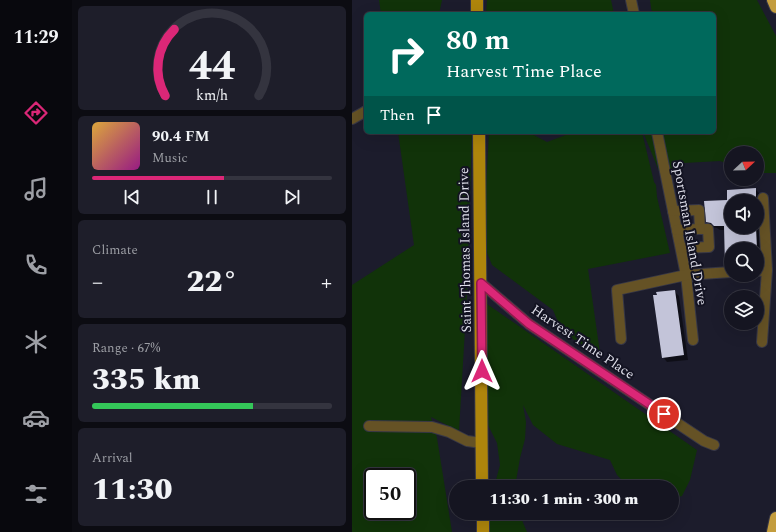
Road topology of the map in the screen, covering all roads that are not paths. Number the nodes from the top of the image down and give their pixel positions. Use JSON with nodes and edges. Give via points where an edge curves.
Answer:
{"nodes":[{"id":1,"x":477,"y":0,"type":"edge"},
{"id":2,"x":631,"y":0,"type":"edge"},
{"id":3,"x":773,"y":0,"type":"edge"},
{"id":4,"x":776,"y":7,"type":"edge"},
{"id":5,"x":477,"y":12,"type":"edge"},
{"id":6,"x":634,"y":12,"type":"edge"},
{"id":7,"x":364,"y":112,"type":"edge"},
{"id":8,"x":352,"y":119,"type":"edge"},
{"id":9,"x":479,"y":134,"type":"edge"},
{"id":10,"x":657,"y":134,"type":"edge"},
{"id":11,"x":673,"y":211,"type":"junction"},
{"id":12,"x":700,"y":229,"type":"junction"},
{"id":13,"x":677,"y":230,"type":"junction"},
{"id":14,"x":681,"y":248,"type":"junction"},
{"id":15,"x":724,"y":272,"type":"edge"},
{"id":16,"x":686,"y":275,"type":"junction"},
{"id":17,"x":762,"y":282,"type":"edge"},
{"id":18,"x":481,"y":283,"type":"junction"},
{"id":19,"x":621,"y":339,"type":"dead end"},
{"id":20,"x":693,"y":340,"type":"dead end"},
{"id":21,"x":762,"y":342,"type":"dead end"},
{"id":22,"x":369,"y":426,"type":"dead end"},
{"id":23,"x":482,"y":443,"type":"junction"},
{"id":24,"x":714,"y":445,"type":"dead end"},
{"id":25,"x":482,"y":480,"type":"edge"},
{"id":26,"x":776,"y":518,"type":"edge"},
{"id":27,"x":483,"y":520,"type":"edge"},
{"id":28,"x":483,"y":532,"type":"edge"},
{"id":29,"x":773,"y":532,"type":"edge"}],
"edges":[{"from":1,"to":5,"type":"main road"},
{"from":2,"to":6,"type":"street"},
{"from":3,"to":4,"type":"highway"},
{"from":7,"to":8,"type":"street"},
{"from":9,"to":18,"type":"main road","name":"Saint Thomas Island Drive"},
{"from":10,"to":11,"type":"street","name":"Sportsman Island Drive"},
{"from":11,"to":12,"type":"street","via":[[699,210]]},
{"from":11,"to":13,"type":"street","name":"Sportsman Island Drive"},
{"from":12,"to":13,"type":"street"},
{"from":12,"to":14,"type":"street","via":[[708,229],[709,247]]},
{"from":13,"to":14,"type":"street","name":"Sportsman Island Drive"},
{"from":14,"to":16,"type":"street","name":"Sportsman Island Drive"},
{"from":15,"to":16,"type":"street"},
{"from":16,"to":19,"type":"street","via":[[617,290]]},
{"from":16,"to":20,"type":"street","name":"Sportsman Island Drive"},
{"from":17,"to":21,"type":"street"},
{"from":18,"to":23,"type":"main road","name":"Saint Thomas Island Drive"},
{"from":18,"to":24,"type":"street","name":"Harvest Time Place","via":[[529,324],[704,441]]},
{"from":22,"to":23,"type":"street","via":[[432,427],[468,441]]},
{"from":23,"to":25,"type":"main road","name":"Saint Thomas Island Drive"},
{"from":26,"to":29,"type":"highway"},
{"from":27,"to":28,"type":"main road"}]}
